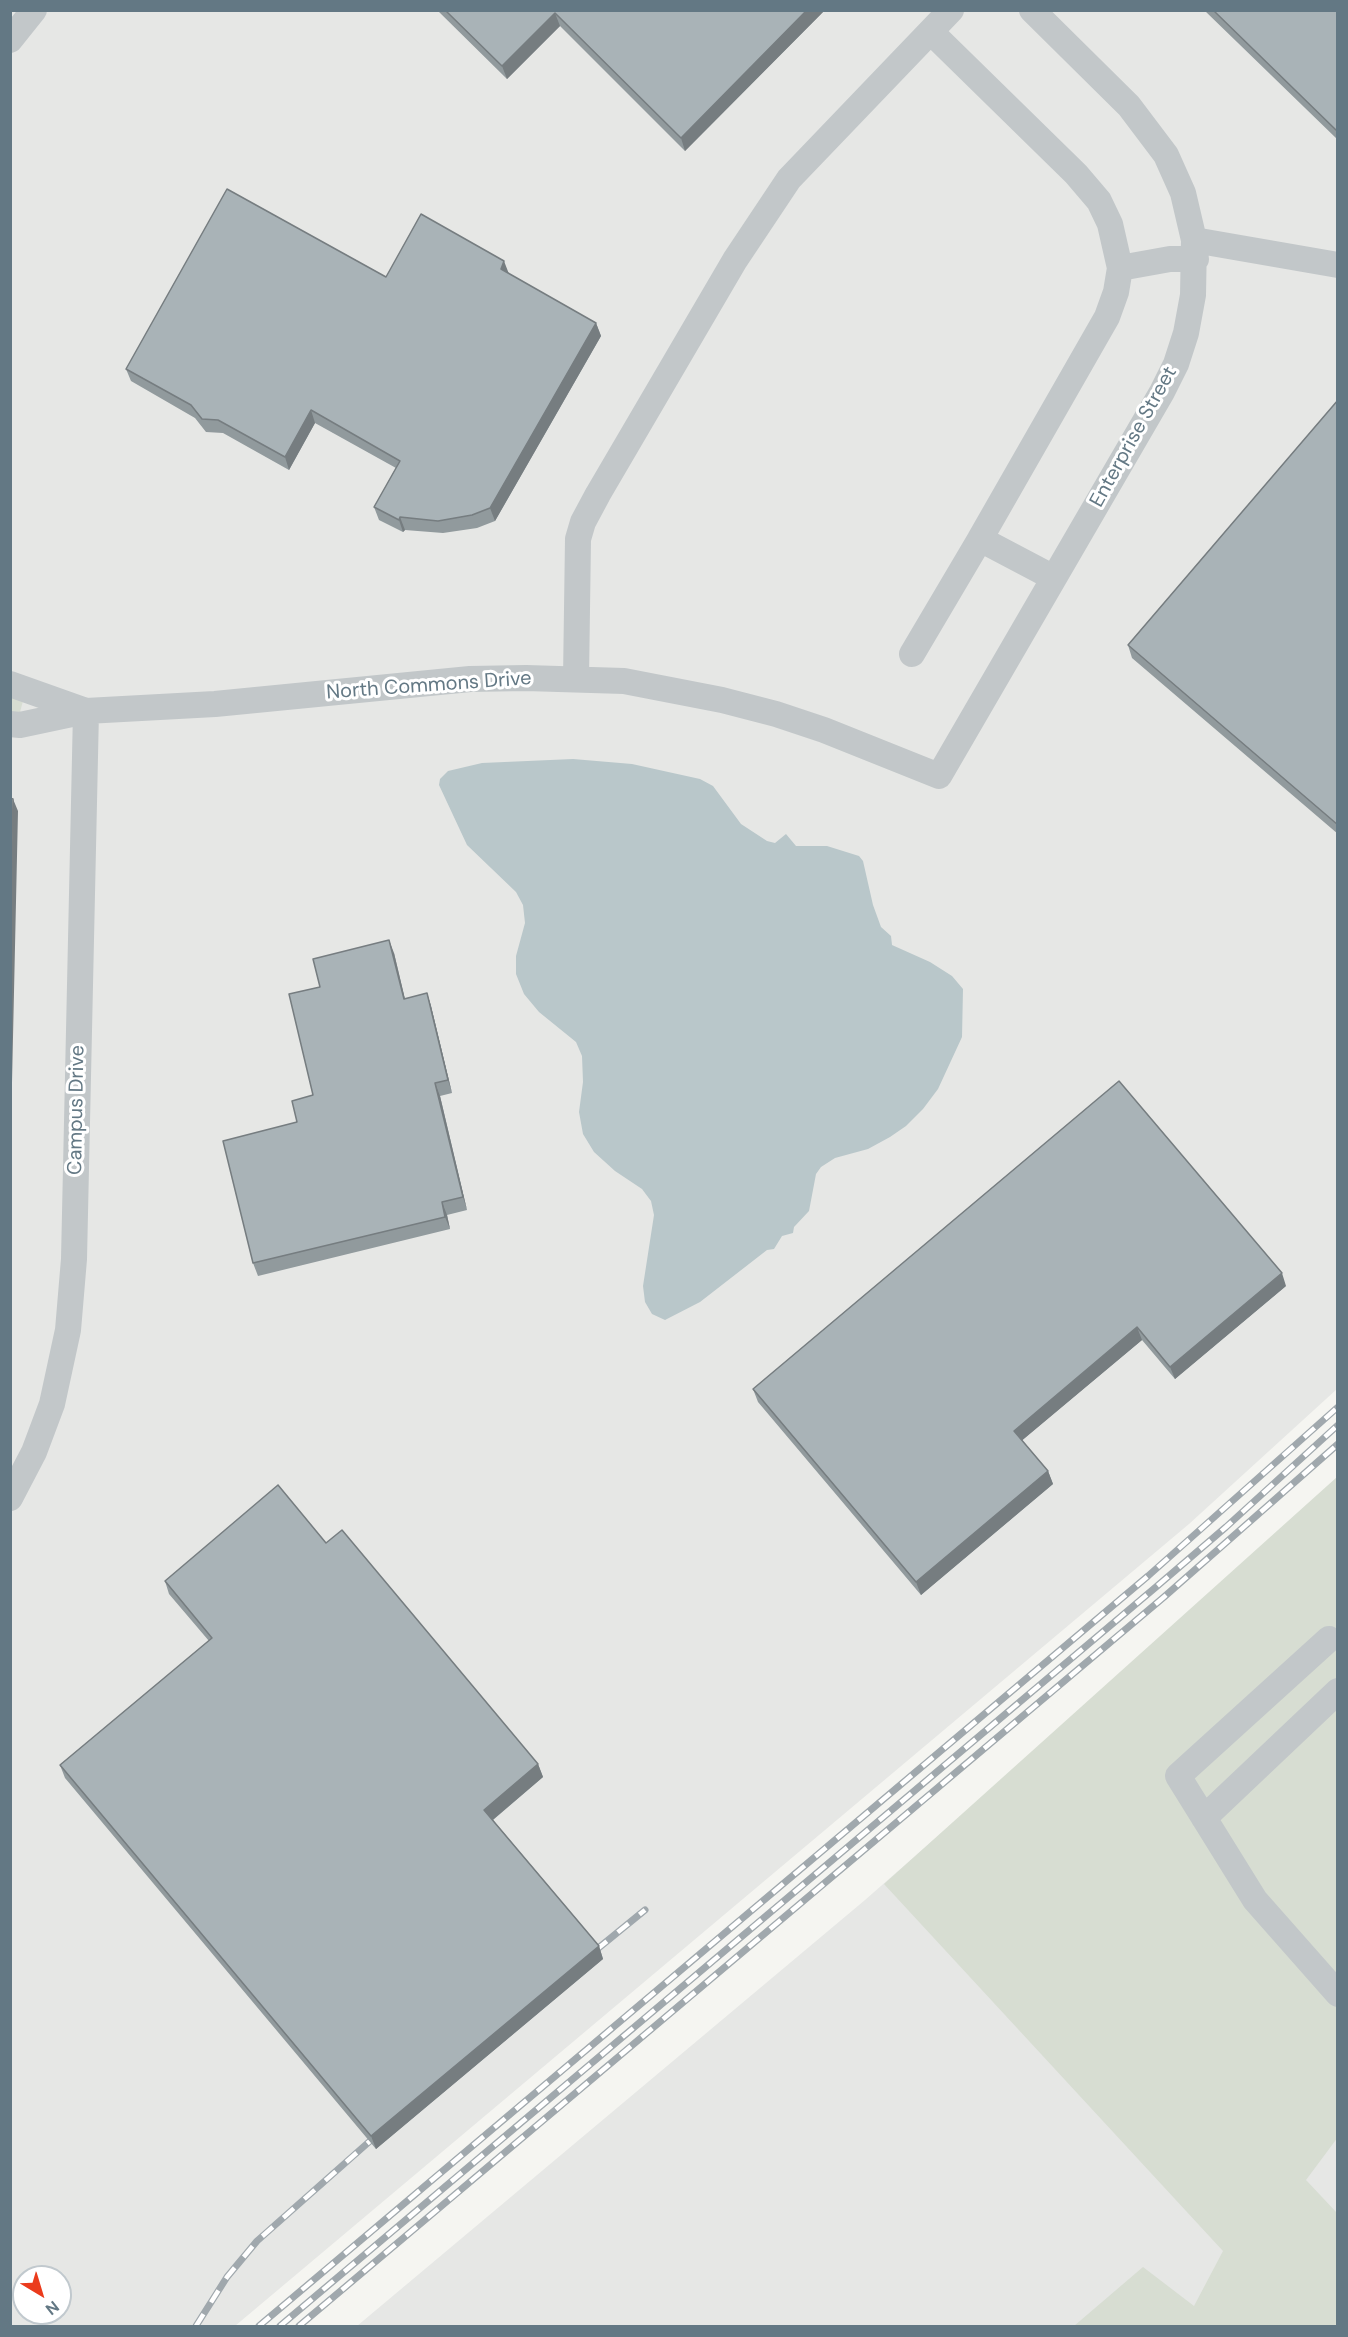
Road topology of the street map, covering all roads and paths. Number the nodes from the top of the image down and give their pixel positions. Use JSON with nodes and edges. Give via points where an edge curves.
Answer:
{"nodes":[{"id":1,"x":34,"y":10,"type":"edge"},
{"id":2,"x":951,"y":10,"type":"edge"},
{"id":3,"x":1032,"y":10,"type":"edge"},
{"id":4,"x":931,"y":32,"type":"junction"},
{"id":5,"x":10,"y":40,"type":"edge"},
{"id":6,"x":1195,"y":249,"type":"junction"},
{"id":7,"x":1338,"y":265,"type":"edge"},
{"id":8,"x":1120,"y":268,"type":"junction"},
{"id":9,"x":980,"y":539,"type":"junction"},
{"id":10,"x":1054,"y":579,"type":"junction"},
{"id":11,"x":912,"y":654,"type":"dead end"},
{"id":12,"x":576,"y":679,"type":"junction"},
{"id":13,"x":10,"y":684,"type":"edge"},
{"id":14,"x":86,"y":711,"type":"junction"},
{"id":15,"x":10,"y":724,"type":"edge"},
{"id":16,"x":939,"y":776,"type":"joint"},
{"id":17,"x":10,"y":1498,"type":"edge"},
{"id":18,"x":1329,"y":1639,"type":"dead end"},
{"id":19,"x":1338,"y":1691,"type":"edge"},
{"id":20,"x":1204,"y":1818,"type":"junction"},
{"id":21,"x":1338,"y":1994,"type":"edge"}],
"edges":[{"from":1,"to":5,"type":"street"},
{"from":2,"to":4,"type":"street"},
{"from":3,"to":6,"type":"street","name":"Enterprise Street","via":[[1153,135],[1184,193]]},
{"from":4,"to":8,"type":"street","via":[[1099,201],[1110,224]]},
{"from":4,"to":12,"type":"street","via":[[800,165],[777,195],[598,494],[578,539]]},
{"from":6,"to":7,"type":"street"},
{"from":6,"to":8,"type":"street","via":[[1170,259]]},
{"from":6,"to":10,"type":"street","name":"Enterprise Street","via":[[1186,333],[1176,364]]},
{"from":8,"to":9,"type":"street","via":[[1107,317]]},
{"from":9,"to":10,"type":"street"},
{"from":9,"to":11,"type":"street"},
{"from":10,"to":16,"type":"street","name":"Enterprise Street"},
{"from":12,"to":14,"type":"street","name":"North Commons Drive","via":[[470,679],[215,704]]},
{"from":12,"to":16,"type":"street","name":"North Commons Drive","via":[[624,681],[776,714]]},
{"from":13,"to":14,"type":"street"},
{"from":14,"to":15,"type":"street"},
{"from":14,"to":17,"type":"street","name":"Campus Drive","via":[[74,1259],[68,1330],[52,1404],[34,1452]]},
{"from":18,"to":20,"type":"street","via":[[1178,1776]]},
{"from":19,"to":20,"type":"street"},
{"from":20,"to":21,"type":"street","via":[[1255,1900]]}]}
